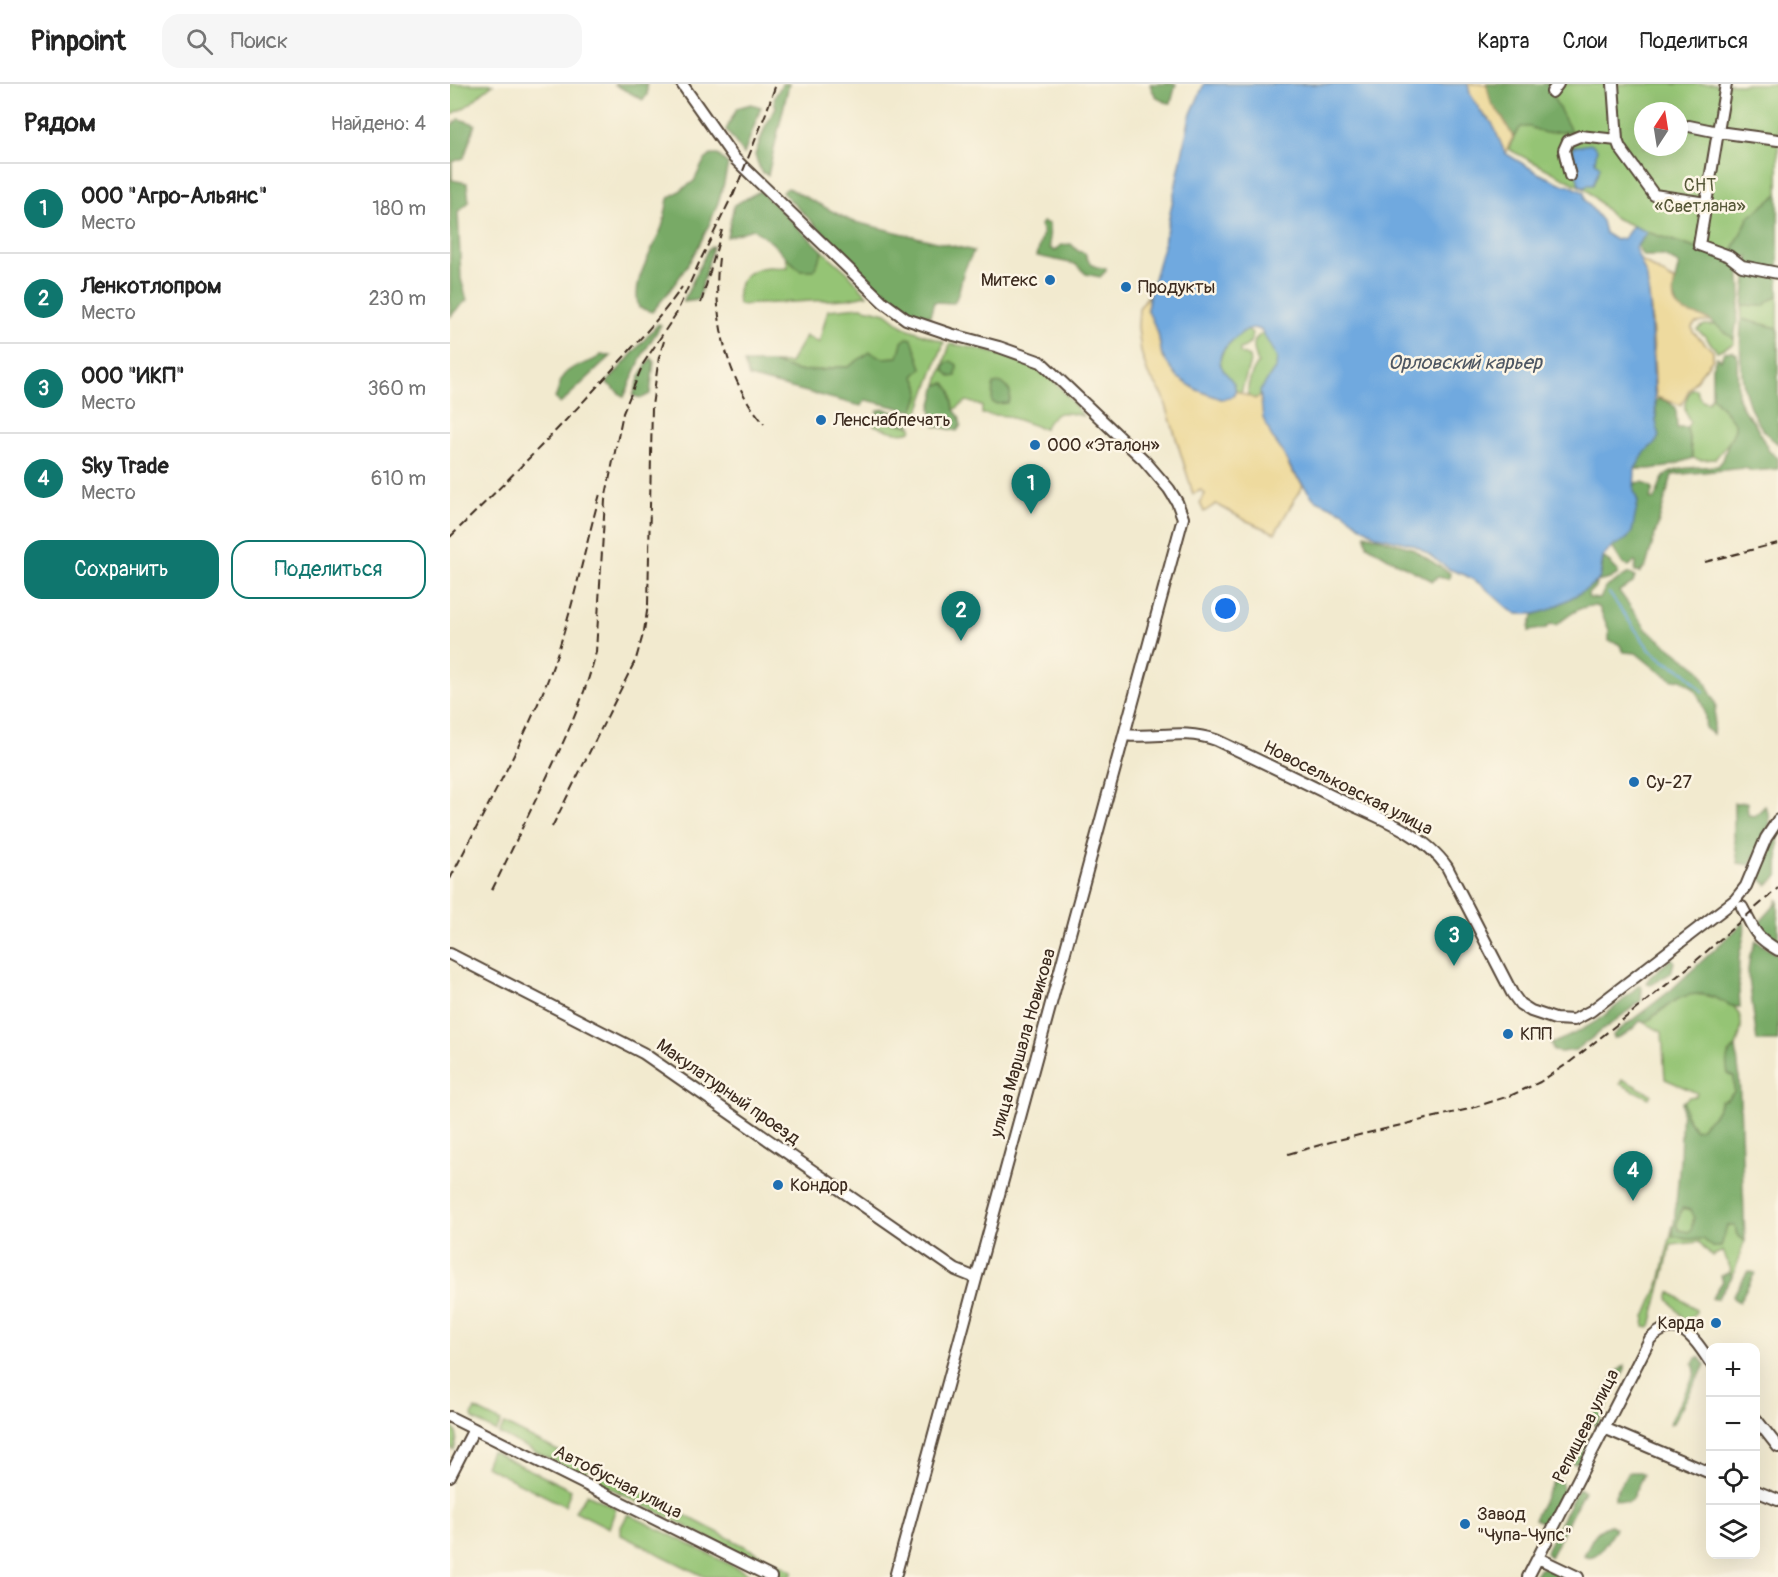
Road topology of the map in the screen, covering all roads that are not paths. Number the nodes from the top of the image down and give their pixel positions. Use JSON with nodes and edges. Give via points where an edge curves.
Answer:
{"nodes":[{"id":1,"x":682,"y":84,"type":"edge"},
{"id":2,"x":1613,"y":84,"type":"edge"},
{"id":3,"x":1726,"y":84,"type":"edge"},
{"id":4,"x":1689,"y":126,"type":"dead end"},
{"id":5,"x":1718,"y":132,"type":"junction"},
{"id":6,"x":1617,"y":140,"type":"junction"},
{"id":7,"x":1778,"y":140,"type":"edge"},
{"id":8,"x":1570,"y":176,"type":"dead end"},
{"id":9,"x":1706,"y":203,"type":"junction"},
{"id":10,"x":1778,"y":273,"type":"edge"},
{"id":11,"x":1124,"y":735,"type":"junction"},
{"id":12,"x":1778,"y":820,"type":"edge"},
{"id":13,"x":1742,"y":907,"type":"dead end"},
{"id":14,"x":1778,"y":950,"type":"edge"},
{"id":15,"x":450,"y":954,"type":"edge"},
{"id":16,"x":976,"y":1278,"type":"junction"},
{"id":17,"x":1706,"y":1356,"type":"edge"},
{"id":18,"x":450,"y":1417,"type":"edge"},
{"id":19,"x":1760,"y":1425,"type":"edge"},
{"id":20,"x":1604,"y":1428,"type":"junction"},
{"id":21,"x":474,"y":1429,"type":"junction"},
{"id":22,"x":1778,"y":1447,"type":"edge"},
{"id":23,"x":1706,"y":1471,"type":"edge"},
{"id":24,"x":450,"y":1476,"type":"edge"},
{"id":25,"x":1760,"y":1493,"type":"edge"},
{"id":26,"x":1778,"y":1500,"type":"edge"},
{"id":27,"x":1538,"y":1558,"type":"junction"},
{"id":28,"x":771,"y":1577,"type":"edge"},
{"id":29,"x":895,"y":1577,"type":"edge"},
{"id":30,"x":1528,"y":1577,"type":"edge"},
{"id":31,"x":1578,"y":1577,"type":"edge"}],
"edges":[{"from":1,"to":11,"type":"street","name":"улица Маршала Новикова","via":[[734,158],[883,303],[906,319],[1041,362],[1169,489],[1183,518]]},
{"from":2,"to":6,"type":"street"},
{"from":3,"to":5,"type":"street"},
{"from":4,"to":5,"type":"street"},
{"from":5,"to":7,"type":"street"},
{"from":5,"to":9,"type":"street"},
{"from":6,"to":8,"type":"street","via":[[1580,136],[1568,141],[1564,150]]},
{"from":6,"to":9,"type":"street","via":[[1654,195]]},
{"from":9,"to":10,"type":"street","via":[[1699,245],[1729,256],[1742,266]]},
{"from":11,"to":12,"type":"street","name":"Новосельковская улица","via":[[1183,733],[1216,740],[1418,839],[1436,852],[1447,867],[1520,1004],[1542,1016],[1565,1021],[1591,1011],[1735,900],[1746,886]]},
{"from":11,"to":16,"type":"street","name":"улица Маршала Новикова"},
{"from":13,"to":14,"type":"street","via":[[1755,933]]},
{"from":15,"to":16,"type":"street","name":"Макулатурный проезд","via":[[643,1053],[956,1270]]},
{"from":16,"to":29,"type":"street","name":"улица Маршала Новикова"},
{"from":17,"to":20,"type":"street","name":"Репищева улица","via":[[1683,1330],[1671,1327],[1658,1331],[1650,1339]]},
{"from":18,"to":21,"type":"street","name":"Автобусная улица"},
{"from":19,"to":22,"type":"street"},
{"from":20,"to":23,"type":"street"},
{"from":20,"to":27,"type":"street","name":"Репищева улица"},
{"from":21,"to":24,"type":"street"},
{"from":21,"to":28,"type":"street","name":"Автобусная улица"},
{"from":25,"to":26,"type":"street"},
{"from":27,"to":30,"type":"street","name":"Репищева улица"},
{"from":27,"to":31,"type":"street"}]}
